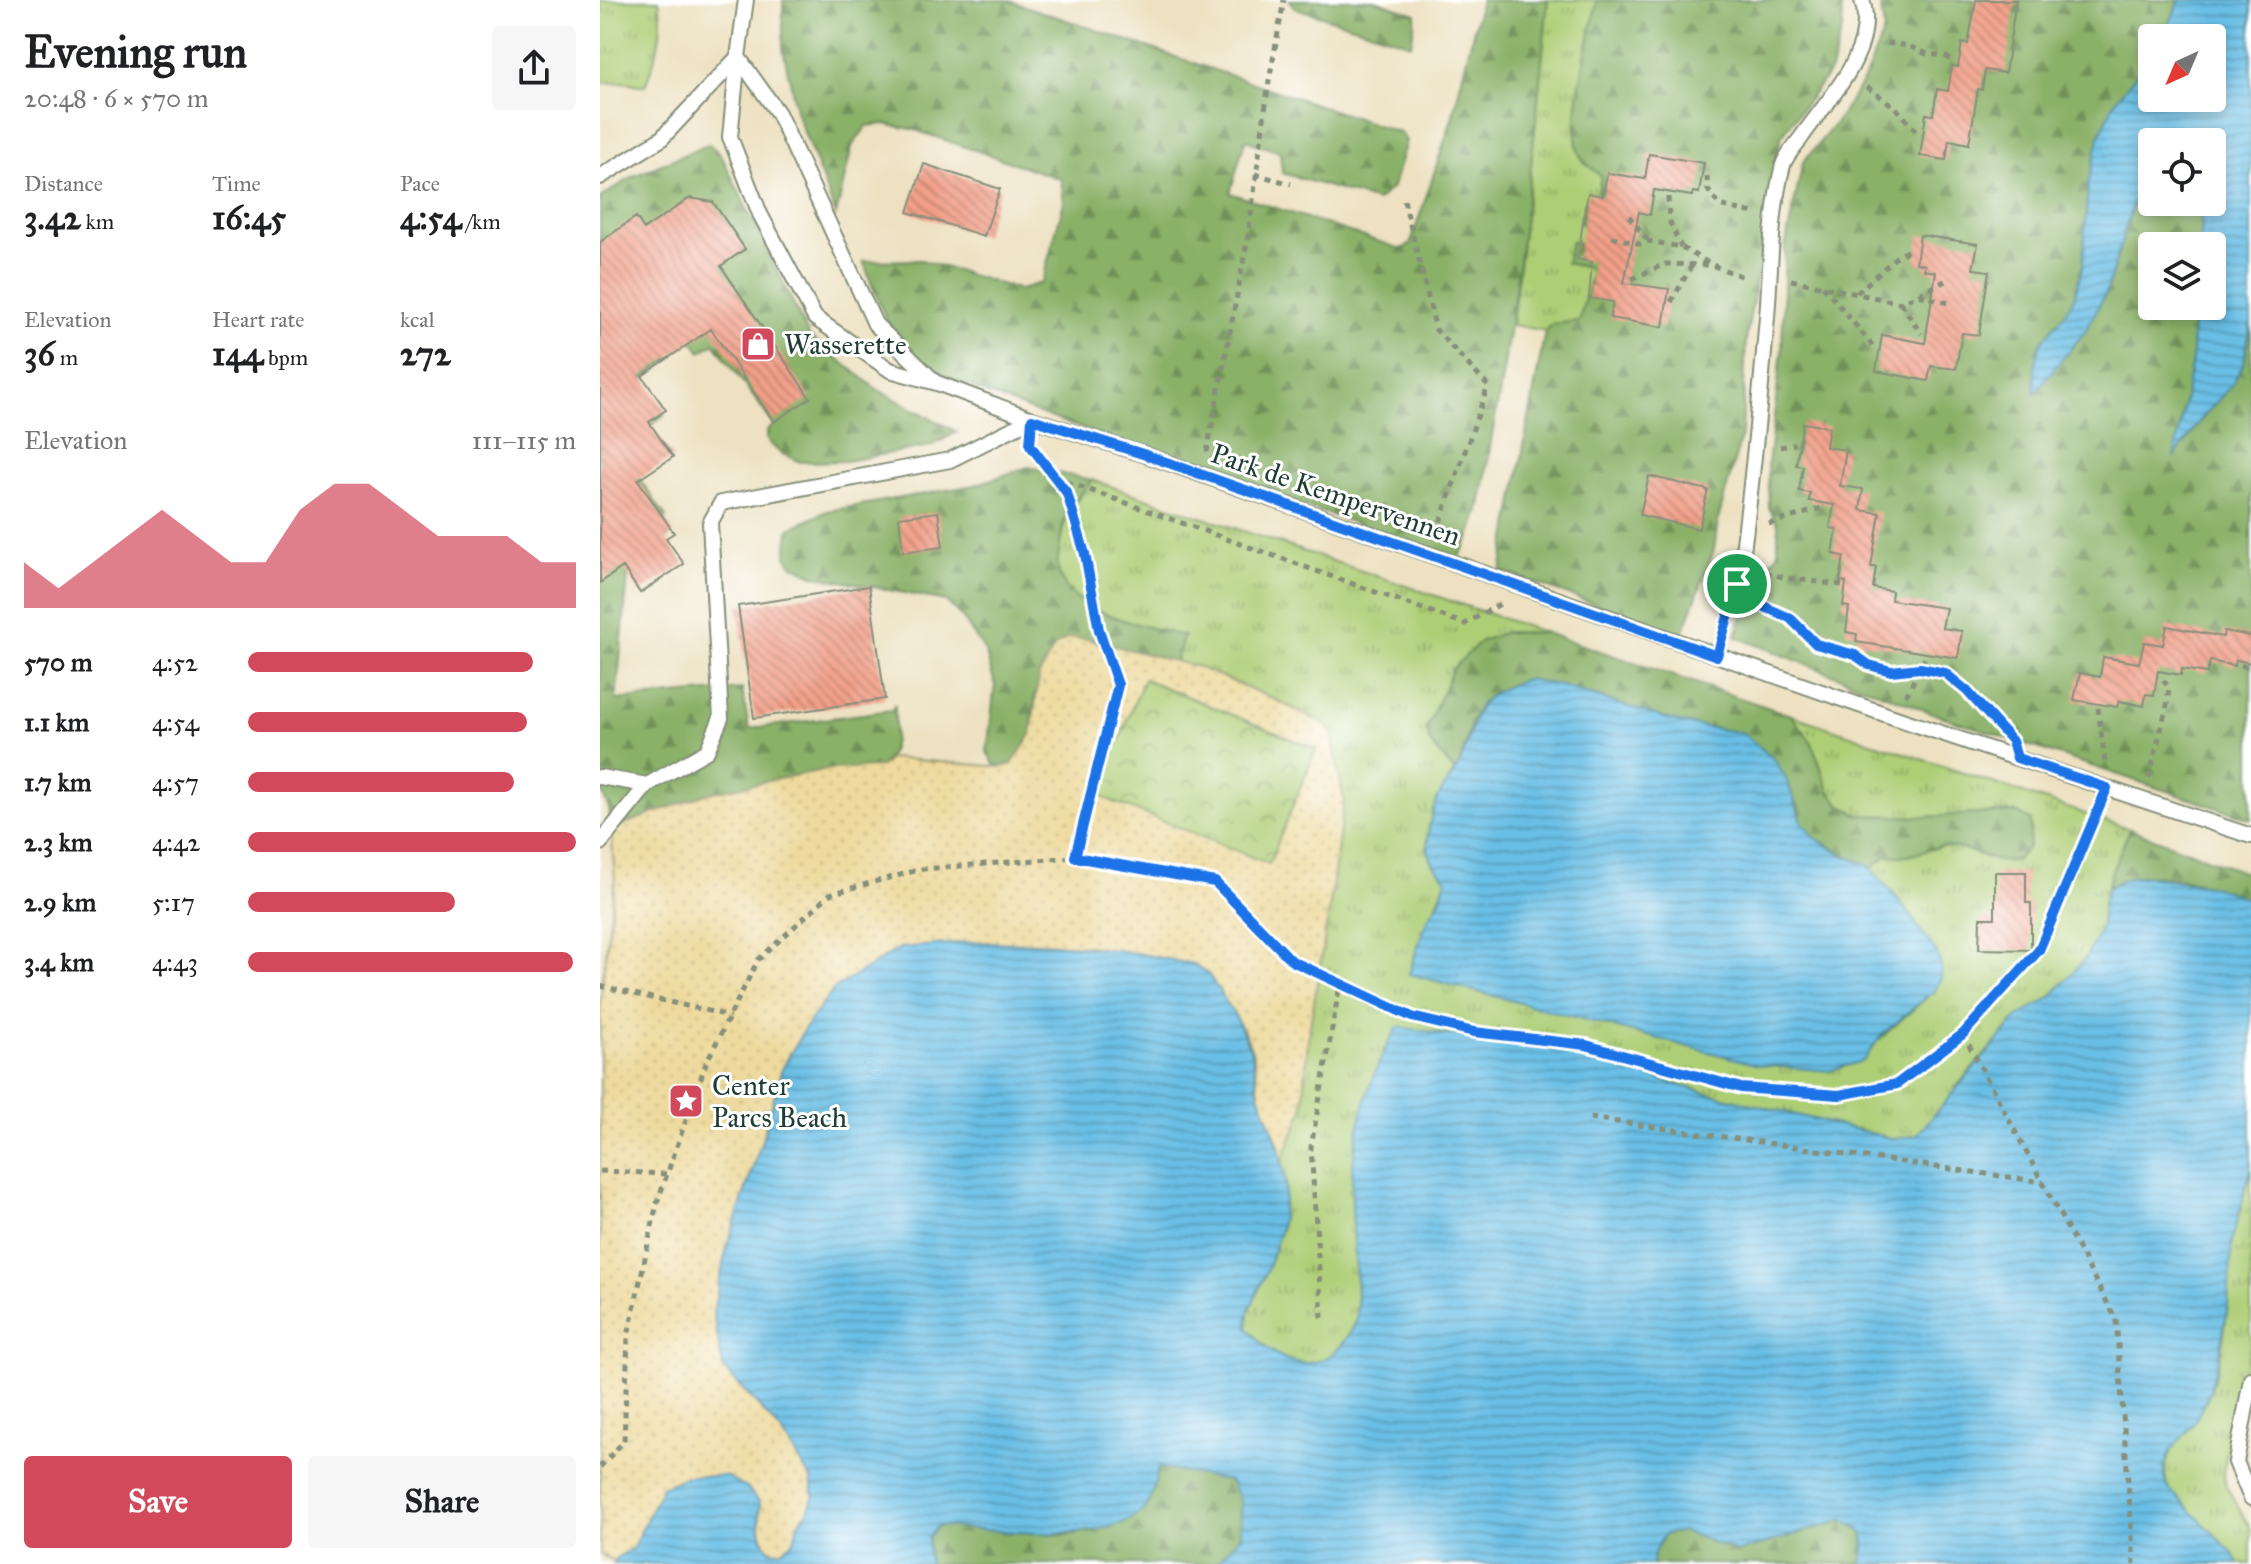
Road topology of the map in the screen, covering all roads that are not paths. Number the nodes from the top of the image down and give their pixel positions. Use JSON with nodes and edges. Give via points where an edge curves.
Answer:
{"nodes":[{"id":1,"x":746,"y":0,"type":"edge"},
{"id":2,"x":1862,"y":0,"type":"edge"},
{"id":3,"x":738,"y":57,"type":"junction"},
{"id":4,"x":600,"y":177,"type":"edge"},
{"id":5,"x":937,"y":383,"type":"junction"},
{"id":6,"x":1032,"y":419,"type":"junction"},
{"id":7,"x":1741,"y":567,"type":"road end"},
{"id":8,"x":600,"y":777,"type":"edge"},
{"id":9,"x":647,"y":785,"type":"junction"},
{"id":10,"x":2251,"y":836,"type":"edge"},
{"id":11,"x":600,"y":843,"type":"edge"},
{"id":12,"x":2251,"y":1379,"type":"edge"},
{"id":13,"x":2251,"y":1498,"type":"edge"}],
"edges":[{"from":1,"to":3,"type":"lane"},
{"from":2,"to":7,"type":"lane","via":[[1861,39],[1847,74],[1784,162]]},
{"from":3,"to":4,"type":"lane","via":[[661,139]]},
{"from":3,"to":5,"type":"lane","name":"Park de Kempervennen","via":[[778,113],[875,324]]},
{"from":3,"to":5,"type":"lane","name":"Park de Kempervennen","via":[[730,137],[760,214],[815,318],[890,370]]},
{"from":5,"to":6,"type":"lane","name":"Park de Kempervennen"},
{"from":6,"to":9,"type":"lane","via":[[950,460],[721,503],[710,523],[721,718],[707,751]]},
{"from":6,"to":10,"type":"lane","name":"Park de Kempervennen"},
{"from":8,"to":9,"type":"lane"},
{"from":9,"to":11,"type":"lane"},
{"from":12,"to":13,"type":"lane","via":[[2236,1462]]}]}
